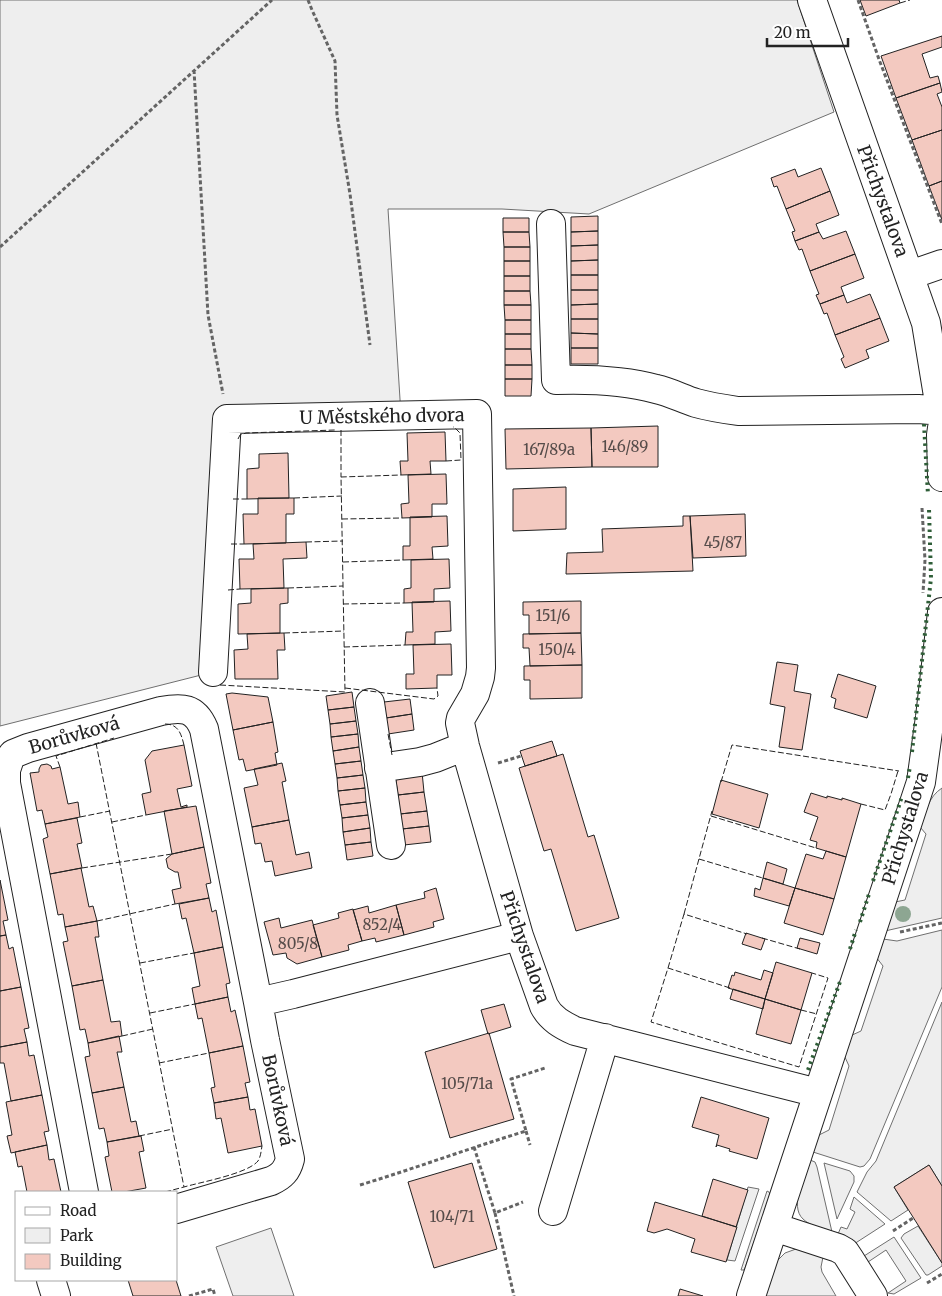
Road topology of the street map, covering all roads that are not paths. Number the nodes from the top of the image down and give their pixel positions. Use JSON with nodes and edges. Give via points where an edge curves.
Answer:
{"nodes":[{"id":1,"x":812,"y":0,"type":"edge"},
{"id":2,"x":551,"y":224,"type":"dead end"},
{"id":3,"x":942,"y":264,"type":"edge"},
{"id":4,"x":910,"y":276,"type":"junction"},
{"id":5,"x":942,"y":406,"type":"edge"},
{"id":6,"x":942,"y":413,"type":"edge"},
{"id":7,"x":942,"y":428,"type":"edge"},
{"id":8,"x":942,"y":477,"type":"edge"},
{"id":9,"x":942,"y":612,"type":"edge"},
{"id":10,"x":213,"y":672,"type":"dead end"},
{"id":11,"x":370,"y":703,"type":"dead end"},
{"id":12,"x":936,"y":717,"type":"edge"},
{"id":13,"x":462,"y":735,"type":"junction"},
{"id":14,"x":933,"y":765,"type":"edge"},
{"id":15,"x":379,"y":768,"type":"junction"},
{"id":16,"x":391,"y":845,"type":"dead end"},
{"id":17,"x":519,"y":936,"type":"junction"},
{"id":18,"x":258,"y":1002,"type":"junction"},
{"id":19,"x":605,"y":1038,"type":"junction"},
{"id":20,"x":818,"y":1093,"type":"junction"},
{"id":21,"x":84,"y":1191,"type":"edge"},
{"id":22,"x":178,"y":1208,"type":"edge"},
{"id":23,"x":553,"y":1211,"type":"dead end"},
{"id":24,"x":774,"y":1227,"type":"junction"},
{"id":25,"x":51,"y":1281,"type":"edge"},
{"id":26,"x":56,"y":1296,"type":"edge"},
{"id":27,"x":751,"y":1296,"type":"edge"},
{"id":28,"x":872,"y":1296,"type":"edge"}],
"edges":[{"from":1,"to":4,"type":"street","name":"Přichystalova"},
{"from":2,"to":6,"type":"street","via":[[556,380],[628,383],[655,388],[696,403],[738,411],[918,409]]},
{"from":3,"to":4,"type":"street"},
{"from":4,"to":5,"type":"street","name":"Přichystalova","via":[[926,323]]},
{"from":7,"to":8,"type":"street"},
{"from":9,"to":12,"type":"street","name":"Přichystalova"},
{"from":10,"to":13,"type":"street","name":"U Městského dvora","via":[[227,419],[477,414],[481,668],[475,694],[464,712]]},
{"from":11,"to":15,"type":"street"},
{"from":12,"to":14,"type":"street","name":"Přichystalova"},
{"from":13,"to":15,"type":"street","via":[[435,758]]},
{"from":13,"to":17,"type":"street","name":"Přichystalova"},
{"from":14,"to":20,"type":"street","name":"Přichystalova","via":[[921,782]]},
{"from":15,"to":16,"type":"street"},
{"from":17,"to":18,"type":"street"},
{"from":17,"to":19,"type":"street","name":"Přichystalova","via":[[549,1014],[575,1031]]},
{"from":18,"to":21,"type":"street","name":"Borůvková","via":[[206,736],[194,713],[182,709],[161,711],[39,744],[10,758],[6,770],[7,790]]},
{"from":18,"to":22,"type":"street","name":"Borůvková","via":[[290,1153],[289,1165],[282,1175],[271,1181]]},
{"from":19,"to":20,"type":"street","name":"Přichystalova"},
{"from":19,"to":23,"type":"street"},
{"from":20,"to":24,"type":"street","name":"Přichystalova"},
{"from":24,"to":27,"type":"street","name":"Přichystalova"},
{"from":24,"to":28,"type":"street","via":[[844,1252]]},
{"from":25,"to":26,"type":"street"}]}
